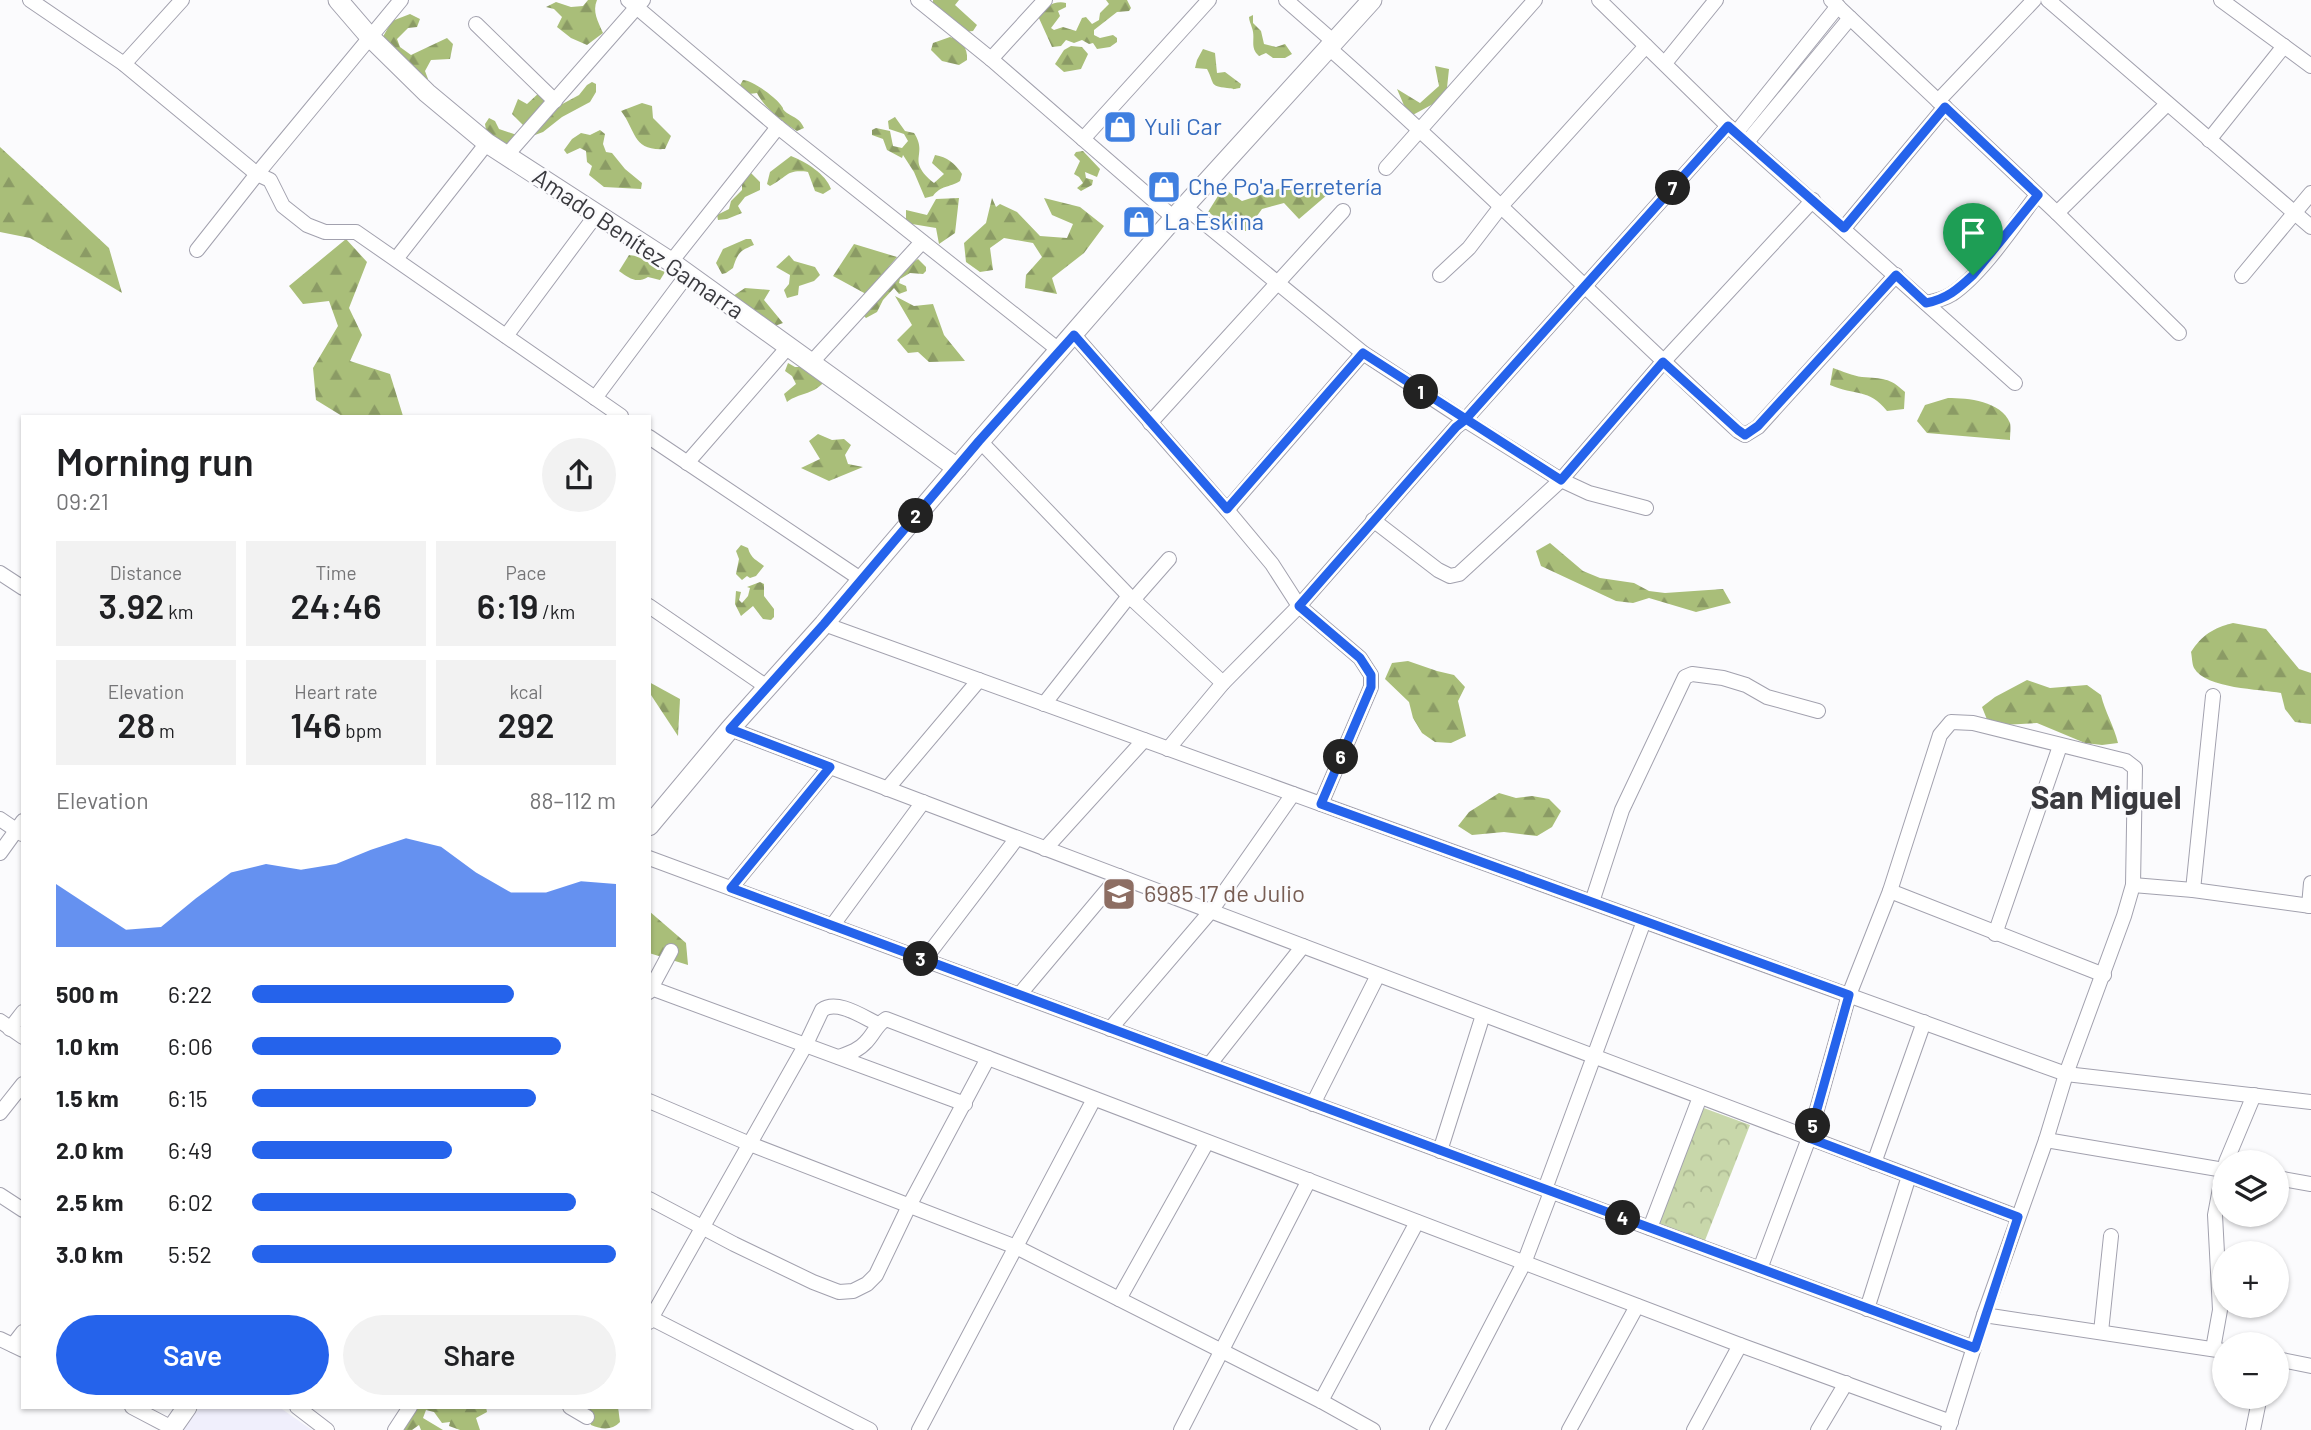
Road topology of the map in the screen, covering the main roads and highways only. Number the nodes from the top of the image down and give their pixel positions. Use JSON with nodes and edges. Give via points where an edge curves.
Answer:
{"nodes":[{"id":1,"x":338,"y":0,"type":"edge"},
{"id":2,"x":1372,"y":0,"type":"edge"},
{"id":3,"x":957,"y":468,"type":"junction"},
{"id":4,"x":651,"y":824,"type":"edge"},
{"id":5,"x":186,"y":1409,"type":"edge"},
{"id":6,"x":172,"y":1429,"type":"edge"}],
"edges":[{"from":1,"to":3,"type":"main road","name":"Amado Benítez Gamarra","via":[[426,93],[486,143],[671,262]]},
{"from":2,"to":3,"type":"main road"},
{"from":3,"to":4,"type":"main road"},
{"from":5,"to":6,"type":"main road"}]}
